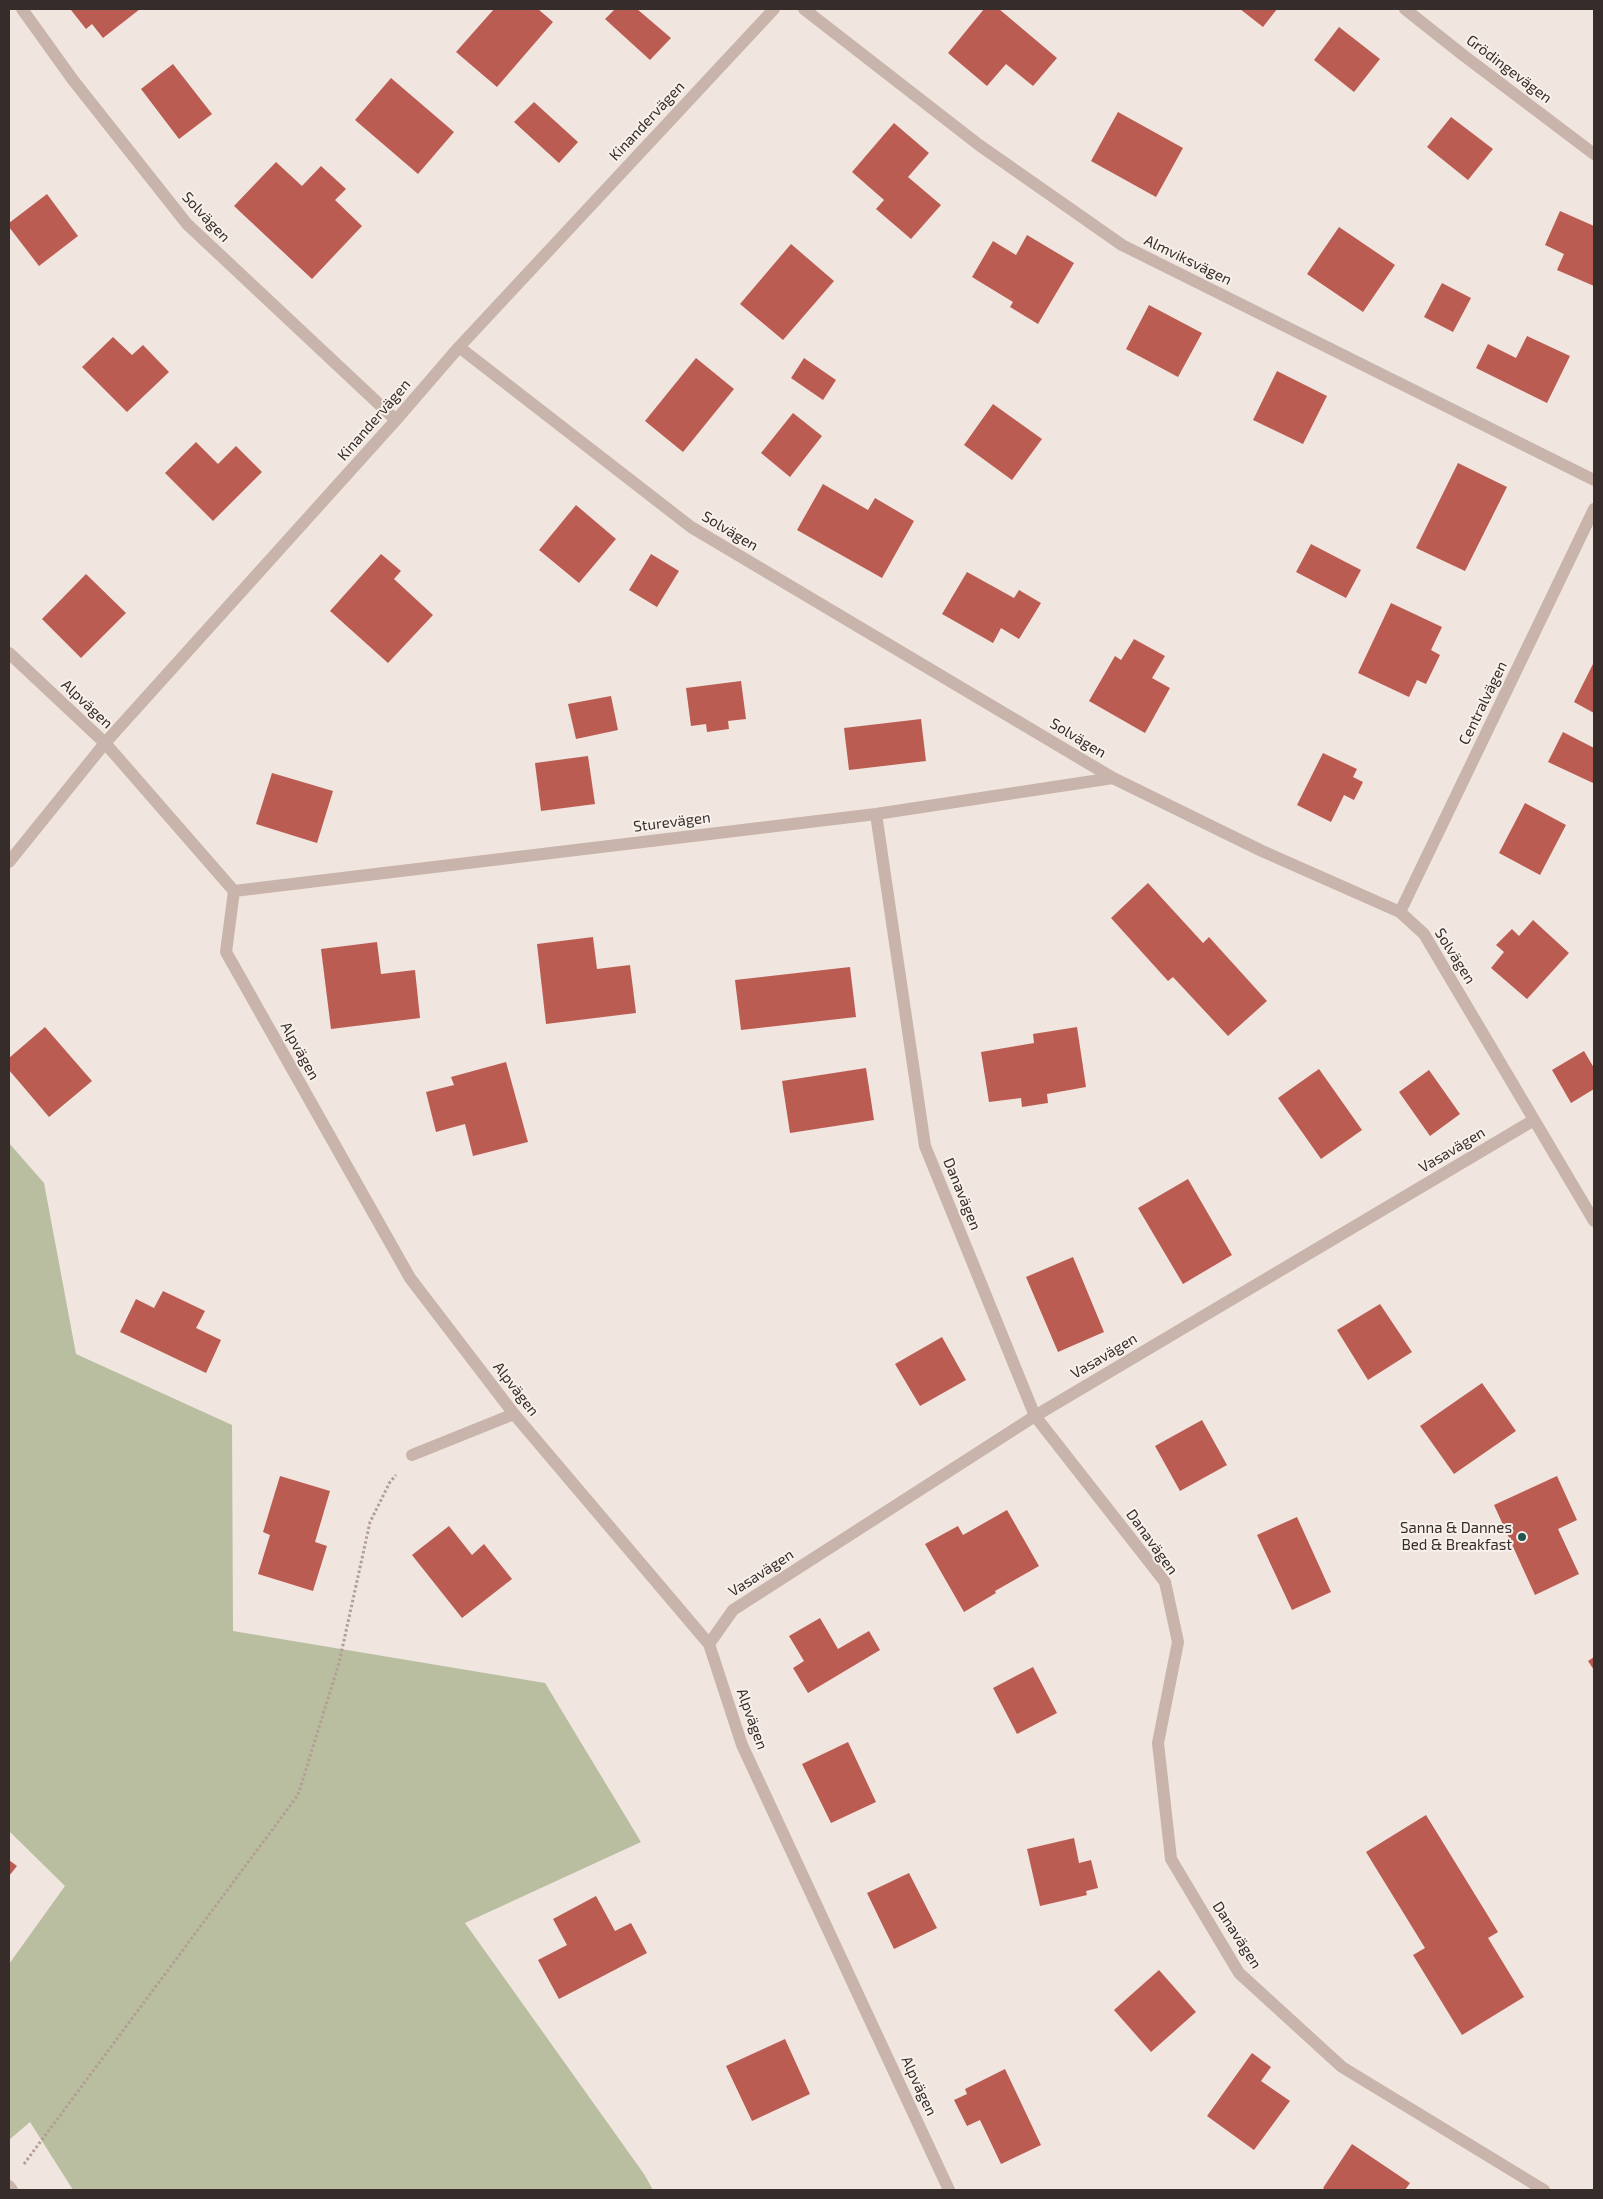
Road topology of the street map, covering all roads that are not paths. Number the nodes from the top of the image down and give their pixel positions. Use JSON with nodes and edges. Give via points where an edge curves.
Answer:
{"nodes":[{"id":1,"x":22,"y":9,"type":"edge"},
{"id":2,"x":774,"y":9,"type":"edge"},
{"id":3,"x":804,"y":9,"type":"edge"},
{"id":4,"x":1405,"y":9,"type":"edge"},
{"id":5,"x":1594,"y":154,"type":"edge"},
{"id":6,"x":458,"y":347,"type":"junction"},
{"id":7,"x":396,"y":420,"type":"junction"},
{"id":8,"x":1594,"y":480,"type":"edge"},
{"id":9,"x":1594,"y":509,"type":"edge"},
{"id":10,"x":9,"y":653,"type":"edge"},
{"id":11,"x":105,"y":743,"type":"junction"},
{"id":12,"x":1113,"y":778,"type":"junction"},
{"id":13,"x":876,"y":814,"type":"junction"},
{"id":14,"x":9,"y":862,"type":"edge"},
{"id":15,"x":234,"y":891,"type":"junction"},
{"id":16,"x":1400,"y":912,"type":"junction"},
{"id":17,"x":1534,"y":1120,"type":"junction"},
{"id":18,"x":1594,"y":1221,"type":"edge"},
{"id":19,"x":514,"y":1414,"type":"junction"},
{"id":20,"x":1034,"y":1416,"type":"junction"},
{"id":21,"x":412,"y":1455,"type":"road end"},
{"id":22,"x":709,"y":1644,"type":"junction"},
{"id":23,"x":9,"y":2186,"type":"edge"},
{"id":24,"x":12,"y":2190,"type":"edge"},
{"id":25,"x":949,"y":2190,"type":"edge"},
{"id":26,"x":1544,"y":2190,"type":"edge"}],
"edges":[{"from":1,"to":7,"type":"street","name":"Solvägen","via":[[187,224]]},
{"from":2,"to":6,"type":"street","name":"Kinandervägen"},
{"from":3,"to":8,"type":"street","name":"Almviksvägen","via":[[979,145],[1122,245]]},
{"from":4,"to":5,"type":"street","name":"Grödingevägen"},
{"from":6,"to":7,"type":"street","name":"Kinandervägen"},
{"from":6,"to":12,"type":"street","name":"Solvägen","via":[[691,527]]},
{"from":7,"to":11,"type":"street","name":"Kinandervägen"},
{"from":9,"to":16,"type":"street","name":"Centralvägen"},
{"from":10,"to":11,"type":"street","name":"Alpvägen"},
{"from":11,"to":14,"type":"street","name":"Kinandervägen"},
{"from":11,"to":15,"type":"street","name":"Alpvägen"},
{"from":12,"to":13,"type":"street","name":"Sturevägen"},
{"from":12,"to":16,"type":"street","name":"Solvägen","via":[[1262,851]]},
{"from":13,"to":15,"type":"street","name":"Sturevägen"},
{"from":13,"to":20,"type":"street","name":"Danavägen","via":[[925,1146]]},
{"from":15,"to":19,"type":"street","name":"Alpvägen","via":[[226,952],[410,1278]]},
{"from":16,"to":17,"type":"street","name":"Solvägen","via":[[1424,934]]},
{"from":17,"to":18,"type":"street","name":"Solvägen"},
{"from":17,"to":20,"type":"street","name":"Vasavägen"},
{"from":19,"to":21,"type":"street"},
{"from":19,"to":22,"type":"street","name":"Alpvägen"},
{"from":20,"to":22,"type":"street","name":"Vasavägen","via":[[733,1610]]},
{"from":20,"to":26,"type":"street","name":"Danavägen","via":[[1165,1582],[1178,1642],[1158,1743],[1172,1859],[1239,1973],[1342,2067]]},
{"from":22,"to":25,"type":"street","name":"Alpvägen","via":[[742,1745]]},
{"from":23,"to":24,"type":"street"}]}
